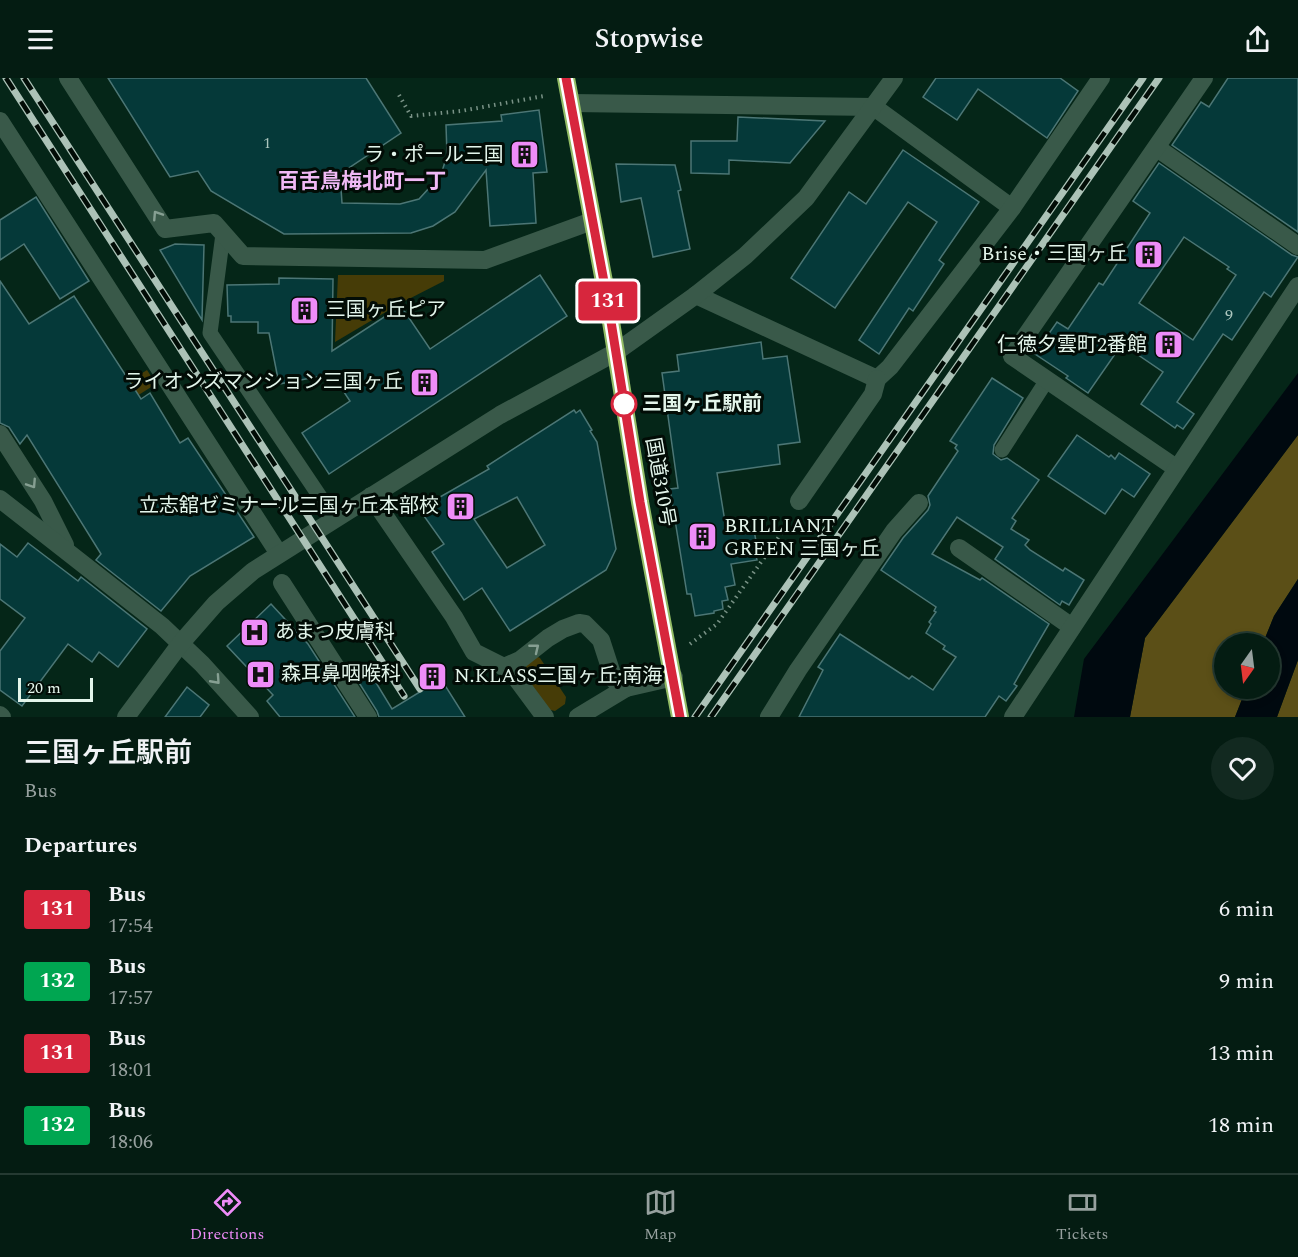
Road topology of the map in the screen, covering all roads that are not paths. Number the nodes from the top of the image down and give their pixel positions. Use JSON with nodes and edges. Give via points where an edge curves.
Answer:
{"nodes":[{"id":1,"x":68,"y":78,"type":"edge"},
{"id":2,"x":566,"y":78,"type":"edge"},
{"id":3,"x":894,"y":78,"type":"edge"},
{"id":4,"x":1101,"y":78,"type":"edge"},
{"id":5,"x":1204,"y":78,"type":"edge"},
{"id":6,"x":571,"y":103,"type":"junction"},
{"id":7,"x":874,"y":107,"type":"junction"},
{"id":8,"x":2,"y":127,"type":"edge"},
{"id":9,"x":1157,"y":148,"type":"junction"},
{"id":10,"x":1012,"y":208,"type":"junction"},
{"id":11,"x":592,"y":221,"type":"junction"},
{"id":12,"x":224,"y":234,"type":"junction"},
{"id":13,"x":1298,"y":246,"type":"edge"},
{"id":14,"x":1298,"y":286,"type":"edge"},
{"id":15,"x":696,"y":295,"type":"junction"},
{"id":16,"x":616,"y":351,"type":"junction"},
{"id":17,"x":877,"y":379,"type":"junction"},
{"id":18,"x":1047,"y":380,"type":"junction"},
{"id":19,"x":0,"y":434,"type":"edge"},
{"id":20,"x":1002,"y":450,"type":"dead end"},
{"id":21,"x":1176,"y":468,"type":"junction"},
{"id":22,"x":372,"y":496,"type":"junction"},
{"id":23,"x":0,"y":499,"type":"edge"},
{"id":24,"x":799,"y":501,"type":"road end"},
{"id":25,"x":919,"y":503,"type":"dead end"},
{"id":26,"x":335,"y":519,"type":"junction"},
{"id":27,"x":959,"y":548,"type":"dead end"},
{"id":28,"x":67,"y":550,"type":"junction"},
{"id":29,"x":279,"y":554,"type":"junction"},
{"id":30,"x":282,"y":583,"type":"dead end"},
{"id":31,"x":1072,"y":627,"type":"junction"},
{"id":32,"x":181,"y":643,"type":"junction"},
{"id":33,"x":504,"y":667,"type":"junction"},
{"id":34,"x":674,"y":677,"type":"junction"},
{"id":35,"x":626,"y":688,"type":"junction"},
{"id":36,"x":126,"y":717,"type":"edge"},
{"id":37,"x":250,"y":717,"type":"edge"},
{"id":38,"x":368,"y":717,"type":"edge"},
{"id":39,"x":545,"y":717,"type":"edge"},
{"id":40,"x":578,"y":717,"type":"edge"},
{"id":41,"x":680,"y":717,"type":"edge"},
{"id":42,"x":769,"y":717,"type":"edge"},
{"id":43,"x":1013,"y":717,"type":"edge"}],
"edges":[{"from":12,"to":1,"type":"street","one_way":true,"via":[[214,223],[165,229]]},
{"from":2,"to":6,"type":"highway","name":"国道310号"},
{"from":3,"to":7,"type":"street"},
{"from":4,"to":10,"type":"street"},
{"from":5,"to":9,"type":"street"},
{"from":6,"to":7,"type":"street"},
{"from":6,"to":11,"type":"highway","name":"国道310号"},
{"from":7,"to":10,"type":"street"},
{"from":7,"to":15,"type":"street","via":[[806,198]]},
{"from":8,"to":29,"type":"street"},
{"from":9,"to":13,"type":"street"},
{"from":9,"to":18,"type":"street","via":[[1012,356]]},
{"from":10,"to":17,"type":"street"},
{"from":11,"to":12,"type":"street","via":[[485,260],[243,256]]},
{"from":11,"to":16,"type":"highway","name":"国道310号"},
{"from":12,"to":26,"type":"lane","via":[[210,333]]},
{"from":14,"to":21,"type":"street"},
{"from":15,"to":16,"type":"street"},
{"from":15,"to":17,"type":"street","via":[[799,347]]},
{"from":16,"to":22,"type":"street","via":[[500,415]]},
{"from":16,"to":34,"type":"highway","name":"国道310号"},
{"from":17,"to":24,"type":"street","via":[[873,394],[833,442]]},
{"from":18,"to":20,"type":"lane"},
{"from":18,"to":21,"type":"street"},
{"from":19,"to":28,"type":"street","one_way":true,"via":[[43,501]]},
{"from":21,"to":31,"type":"street"},
{"from":22,"to":26,"type":"street"},
{"from":22,"to":33,"type":"street","via":[[474,652]]},
{"from":23,"to":28,"type":"street"},
{"from":25,"to":42,"type":"street","via":[[894,531]]},
{"from":26,"to":29,"type":"street"},
{"from":27,"to":31,"type":"street"},
{"from":28,"to":32,"type":"street"},
{"from":29,"to":32,"type":"street","via":[[216,603]]},
{"from":30,"to":38,"type":"street"},
{"from":31,"to":43,"type":"street"},
{"from":32,"to":36,"type":"street"},
{"from":32,"to":37,"type":"street","one_way":true},
{"from":33,"to":35,"type":"street","one_way":true,"via":[[563,628],[585,624],[601,640],[614,680]]},
{"from":33,"to":39,"type":"street"},
{"from":34,"to":35,"type":"street"},
{"from":34,"to":41,"type":"highway","name":"国道310号"},
{"from":35,"to":40,"type":"street"}]}
